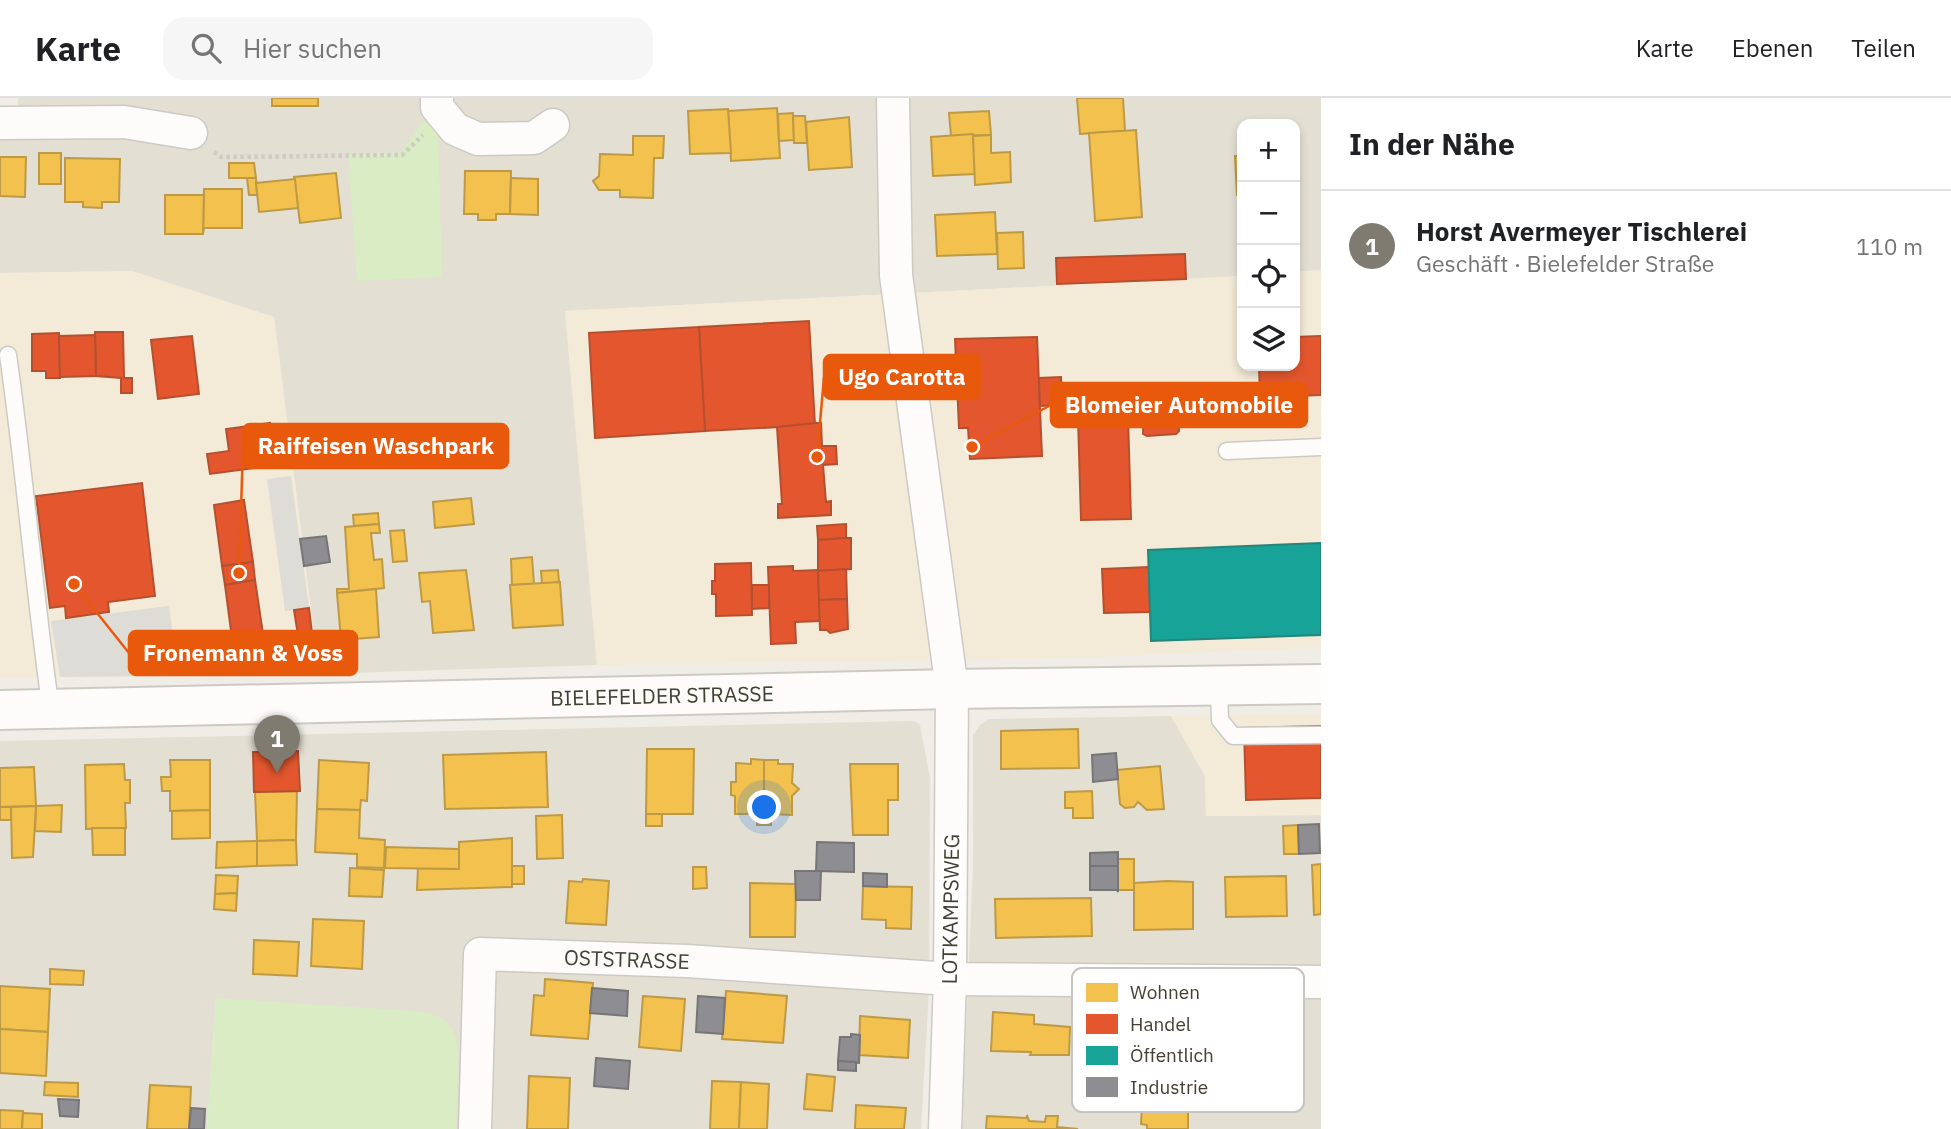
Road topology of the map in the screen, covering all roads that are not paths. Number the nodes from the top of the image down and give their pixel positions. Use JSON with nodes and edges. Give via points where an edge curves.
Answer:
{"nodes":[{"id":1,"x":893,"y":98,"type":"edge"},
{"id":2,"x":441,"y":107,"type":"edge"},
{"id":3,"x":0,"y":122,"type":"edge"},
{"id":4,"x":553,"y":125,"type":"dead end"},
{"id":5,"x":191,"y":134,"type":"road end"},
{"id":6,"x":8,"y":355,"type":"dead end"},
{"id":7,"x":1321,"y":447,"type":"edge"},
{"id":8,"x":1227,"y":451,"type":"dead end"},
{"id":9,"x":1321,"y":684,"type":"edge"},
{"id":10,"x":1219,"y":686,"type":"junction"},
{"id":11,"x":952,"y":689,"type":"junction"},
{"id":12,"x":0,"y":710,"type":"edge"},
{"id":13,"x":51,"y":710,"type":"junction"},
{"id":14,"x":1321,"y":734,"type":"edge"},
{"id":15,"x":950,"y":979,"type":"junction"},
{"id":16,"x":1072,"y":980,"type":"edge"},
{"id":17,"x":475,"y":1129,"type":"edge"},
{"id":18,"x":945,"y":1129,"type":"edge"}],
"edges":[{"from":1,"to":11,"type":"street","name":"LOTKAMPSWEG","via":[[896,275]]},
{"from":2,"to":4,"type":"street","via":[[455,129],[478,139],[534,138]]},
{"from":3,"to":5,"type":"street","via":[[124,122]]},
{"from":6,"to":13,"type":"lane"},
{"from":7,"to":8,"type":"lane"},
{"from":9,"to":10,"type":"street","name":"BIELEFELDER STRASSE"},
{"from":10,"to":11,"type":"street","name":"BIELEFELDER STRASSE"},
{"from":10,"to":14,"type":"lane","via":[[1220,720],[1233,736]]},
{"from":11,"to":13,"type":"street","name":"BIELEFELDER STRASSE"},
{"from":11,"to":15,"type":"street","name":"LOTKAMPSWEG"},
{"from":12,"to":13,"type":"street","name":"BIELEFELDER STRASSE"},
{"from":15,"to":16,"type":"street"},
{"from":15,"to":17,"type":"street","name":"OSTSTRASSE","via":[[687,961],[480,954]]},
{"from":15,"to":18,"type":"street","name":"LOTKAMPSWEG"}]}
